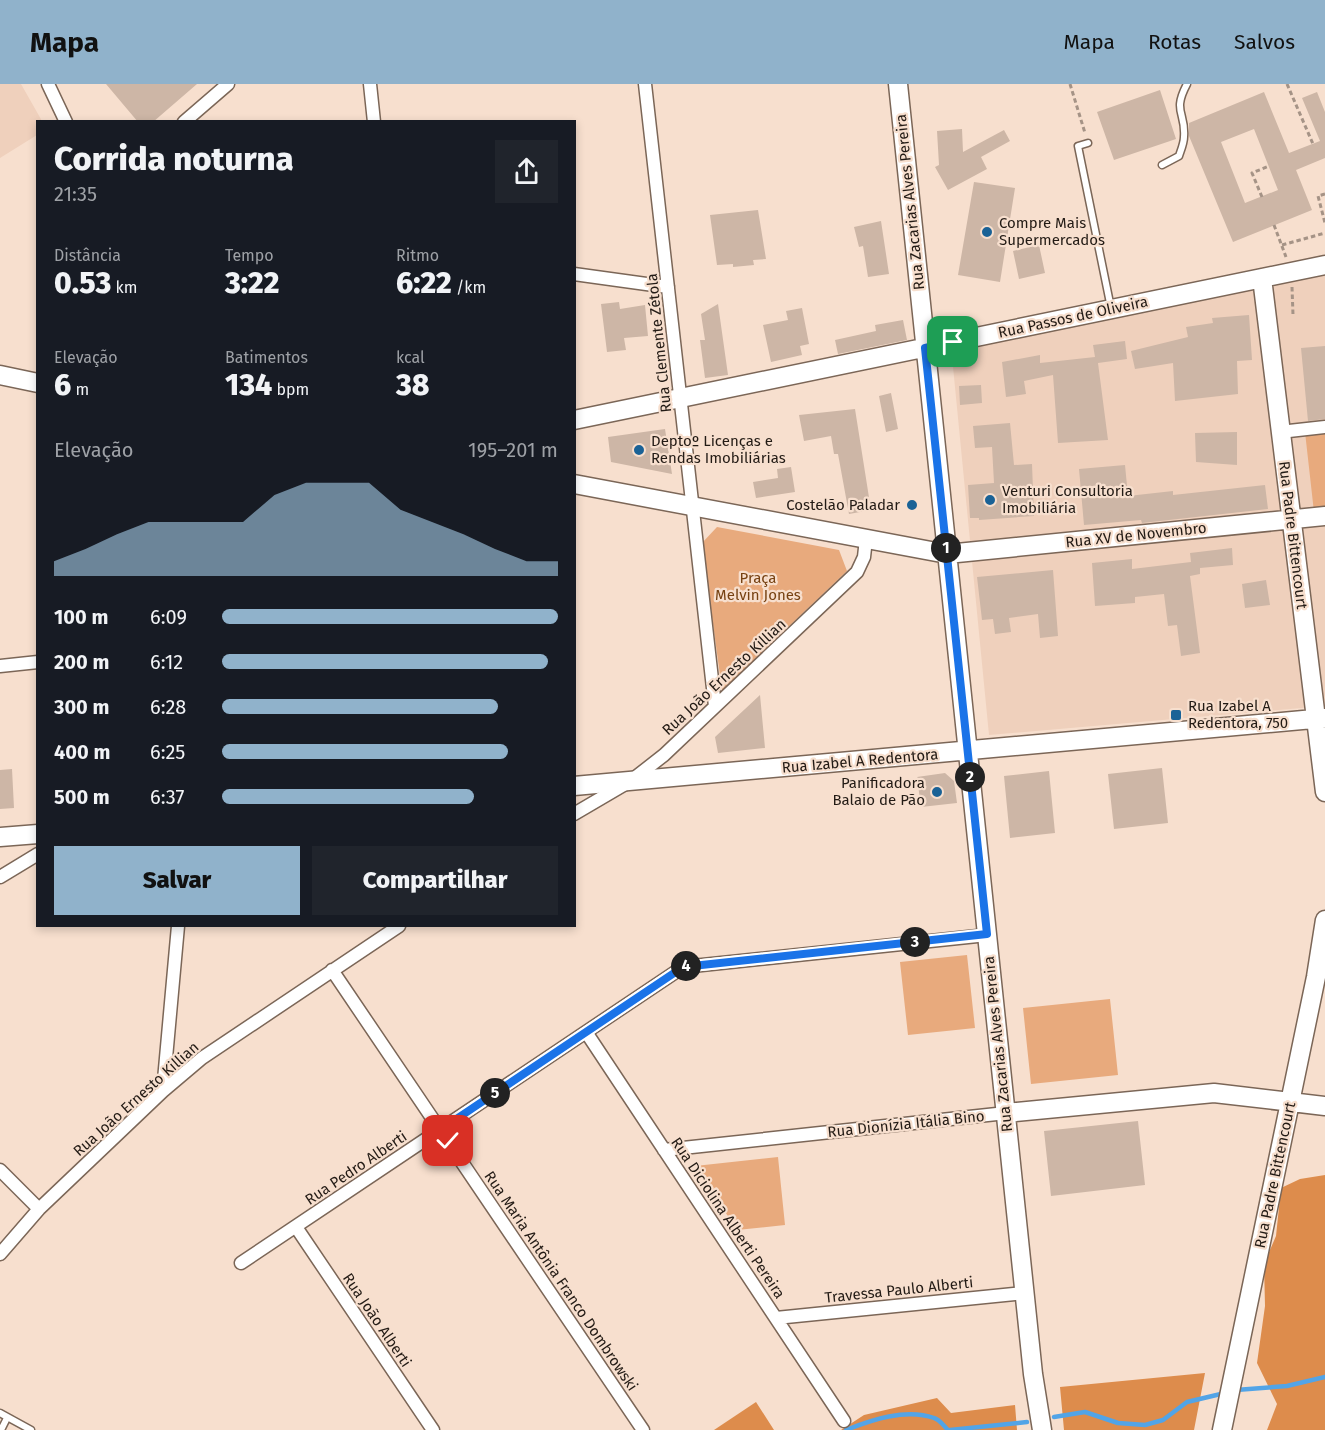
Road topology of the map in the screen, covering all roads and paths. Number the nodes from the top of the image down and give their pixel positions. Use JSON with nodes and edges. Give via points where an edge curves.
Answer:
{"nodes":[{"id":1,"x":48,"y":84,"type":"edge"},
{"id":2,"x":228,"y":84,"type":"edge"},
{"id":3,"x":370,"y":84,"type":"edge"},
{"id":4,"x":645,"y":84,"type":"edge"},
{"id":5,"x":897,"y":84,"type":"edge"},
{"id":6,"x":1070,"y":84,"type":"edge"},
{"id":7,"x":1187,"y":84,"type":"edge"},
{"id":8,"x":1287,"y":84,"type":"edge"},
{"id":9,"x":65,"y":120,"type":"edge"},
{"id":10,"x":186,"y":120,"type":"edge"},
{"id":11,"x":375,"y":120,"type":"edge"},
{"id":12,"x":1088,"y":143,"type":"joint"},
{"id":13,"x":1313,"y":144,"type":"dead end"},
{"id":14,"x":1162,"y":165,"type":"dead end"},
{"id":15,"x":1269,"y":166,"type":"dead end"},
{"id":16,"x":1325,"y":194,"type":"edge"},
{"id":17,"x":1262,"y":197,"type":"dead end"},
{"id":18,"x":1325,"y":223,"type":"edge"},
{"id":19,"x":1274,"y":225,"type":"dead end"},
{"id":20,"x":1325,"y":233,"type":"edge"},
{"id":21,"x":1282,"y":245,"type":"junction"},
{"id":22,"x":1325,"y":265,"type":"edge"},
{"id":23,"x":1291,"y":273,"type":"junction"},
{"id":24,"x":576,"y":274,"type":"edge"},
{"id":25,"x":1262,"y":278,"type":"junction"},
{"id":26,"x":668,"y":287,"type":"junction"},
{"id":27,"x":1111,"y":309,"type":"junction"},
{"id":28,"x":1293,"y":315,"type":"dead end"},
{"id":29,"x":925,"y":348,"type":"junction"},
{"id":30,"x":0,"y":375,"type":"edge"},
{"id":31,"x":36,"y":383,"type":"edge"},
{"id":32,"x":680,"y":398,"type":"junction"},
{"id":33,"x":576,"y":420,"type":"edge"},
{"id":34,"x":1325,"y":427,"type":"edge"},
{"id":35,"x":1280,"y":432,"type":"junction"},
{"id":36,"x":576,"y":484,"type":"edge"},
{"id":37,"x":693,"y":506,"type":"junction"},
{"id":38,"x":1325,"y":516,"type":"edge"},
{"id":39,"x":1292,"y":520,"type":"junction"},
{"id":40,"x":866,"y":539,"type":"junction"},
{"id":41,"x":947,"y":554,"type":"junction"},
{"id":42,"x":36,"y":662,"type":"edge"},
{"id":43,"x":0,"y":666,"type":"edge"},
{"id":44,"x":715,"y":706,"type":"junction"},
{"id":45,"x":1321,"y":718,"type":"edge"},
{"id":46,"x":968,"y":751,"type":"junction"},
{"id":47,"x":632,"y":780,"type":"junction"},
{"id":48,"x":576,"y":786,"type":"edge"},
{"id":49,"x":1325,"y":792,"type":"edge"},
{"id":50,"x":576,"y":813,"type":"edge"},
{"id":51,"x":36,"y":834,"type":"edge"},
{"id":52,"x":0,"y":837,"type":"edge"},
{"id":53,"x":36,"y":855,"type":"edge"},
{"id":54,"x":0,"y":877,"type":"edge"},
{"id":55,"x":1325,"y":920,"type":"edge"},
{"id":56,"x":178,"y":927,"type":"edge"},
{"id":57,"x":397,"y":927,"type":"edge"},
{"id":58,"x":987,"y":934,"type":"junction"},
{"id":59,"x":332,"y":970,"type":"junction"},
{"id":60,"x":1320,"y":977,"type":"edge"},
{"id":61,"x":586,"y":1032,"type":"junction"},
{"id":62,"x":163,"y":1091,"type":"junction"},
{"id":63,"x":1290,"y":1102,"type":"junction"},
{"id":64,"x":1325,"y":1106,"type":"edge"},
{"id":65,"x":1006,"y":1113,"type":"junction"},
{"id":66,"x":440,"y":1130,"type":"junction"},
{"id":67,"x":664,"y":1150,"type":"junction"},
{"id":68,"x":0,"y":1170,"type":"edge"},
{"id":69,"x":39,"y":1209,"type":"junction"},
{"id":70,"x":296,"y":1227,"type":"junction"},
{"id":71,"x":0,"y":1254,"type":"edge"},
{"id":72,"x":241,"y":1263,"type":"dead end"},
{"id":73,"x":1024,"y":1293,"type":"junction"},
{"id":74,"x":776,"y":1317,"type":"junction"},
{"id":75,"x":0,"y":1413,"type":"edge"},
{"id":76,"x":7,"y":1418,"type":"junction"},
{"id":77,"x":844,"y":1421,"type":"dead end"},
{"id":78,"x":1,"y":1430,"type":"edge"},
{"id":79,"x":31,"y":1430,"type":"edge"},
{"id":80,"x":433,"y":1430,"type":"edge"},
{"id":81,"x":643,"y":1430,"type":"edge"},
{"id":82,"x":1042,"y":1430,"type":"edge"},
{"id":83,"x":1222,"y":1430,"type":"edge"}],
"edges":[{"from":1,"to":9,"type":"street"},
{"from":2,"to":10,"type":"street"},
{"from":3,"to":11,"type":"street"},
{"from":4,"to":26,"type":"street","name":"Rua Clemente Zétola"},
{"from":5,"to":29,"type":"main road","name":"Rua Zacarias Alves Pereira"},
{"from":6,"to":12,"type":"path"},
{"from":7,"to":14,"type":"lane","via":[[1180,98],[1185,136],[1179,156]]},
{"from":8,"to":13,"type":"path"},
{"from":12,"to":27,"type":"lane","via":[[1078,146]]},
{"from":15,"to":17,"type":"path","via":[[1252,173]]},
{"from":16,"to":18,"type":"path","via":[[1318,196]]},
{"from":19,"to":21,"type":"path"},
{"from":20,"to":21,"type":"path"},
{"from":21,"to":23,"type":"path"},
{"from":22,"to":23,"type":"main road","name":"Rua Passos de Oliveira"},
{"from":23,"to":25,"type":"main road","name":"Rua Passos de Oliveira"},
{"from":23,"to":28,"type":"path"},
{"from":24,"to":26,"type":"street"},
{"from":25,"to":27,"type":"main road","name":"Rua Passos de Oliveira"},
{"from":25,"to":35,"type":"main road","name":"Rua Padre Bittencourt"},
{"from":26,"to":32,"type":"street","name":"Rua Clemente Zétola"},
{"from":27,"to":29,"type":"main road","name":"Rua Passos de Oliveira"},
{"from":29,"to":32,"type":"main road","name":"Rua Passos de Oliveira"},
{"from":29,"to":41,"type":"main road","name":"Rua Zacarias Alves Pereira"},
{"from":30,"to":31,"type":"main road"},
{"from":32,"to":33,"type":"main road","name":"Rua Passos de Oliveira"},
{"from":32,"to":37,"type":"street","name":"Rua Clemente Zétola"},
{"from":34,"to":35,"type":"street"},
{"from":35,"to":39,"type":"main road","name":"Rua Padre Bittencourt"},
{"from":36,"to":37,"type":"main road","name":"Rua XV de Novembro"},
{"from":37,"to":40,"type":"main road","name":"Rua XV de Novembro"},
{"from":37,"to":44,"type":"street","name":"Rua Clemente Zétola"},
{"from":38,"to":39,"type":"main road","name":"Rua XV de Novembro"},
{"from":39,"to":41,"type":"main road","name":"Rua XV de Novembro"},
{"from":39,"to":45,"type":"main road","name":"Rua Padre Bittencourt"},
{"from":40,"to":41,"type":"main road","name":"Rua XV de Novembro"},
{"from":40,"to":44,"type":"street","name":"Rua João Ernesto Killian","via":[[857,572]]},
{"from":41,"to":46,"type":"main road","name":"Rua Zacarias Alves Pereira"},
{"from":42,"to":43,"type":"street"},
{"from":44,"to":47,"type":"street","name":"Rua João Ernesto Killian"},
{"from":45,"to":46,"type":"main road","name":"Rua Izabel A Redentora"},
{"from":45,"to":49,"type":"main road","name":"Rua Padre Bittencourt"},
{"from":46,"to":47,"type":"main road","name":"Rua Izabel A Redentora"},
{"from":46,"to":58,"type":"main road","name":"Rua Zacarias Alves Pereira"},
{"from":47,"to":48,"type":"main road","name":"Rua Izabel A Redentora"},
{"from":47,"to":50,"type":"street","name":"Rua João Ernesto Killian"},
{"from":51,"to":52,"type":"main road"},
{"from":53,"to":54,"type":"street"},
{"from":55,"to":60,"type":"main road","name":"Rua Padre Bittencourt"},
{"from":56,"to":62,"type":"street"},
{"from":57,"to":59,"type":"street","name":"Rua João Ernesto Killian"},
{"from":58,"to":61,"type":"street","name":"Rua Pedro Alberti","via":[[683,967]]},
{"from":58,"to":65,"type":"main road","name":"Rua Zacarias Alves Pereira"},
{"from":59,"to":62,"type":"street","name":"Rua João Ernesto Killian","via":[[233,1034]]},
{"from":59,"to":66,"type":"street","name":"Rua Maria Antônia Franco Dombrowski"},
{"from":60,"to":63,"type":"main road","name":"Rua Padre Bittencourt"},
{"from":61,"to":66,"type":"street","name":"Rua Pedro Alberti"},
{"from":61,"to":67,"type":"street","name":"Rua Diciolina Alberti Pereira"},
{"from":62,"to":69,"type":"street","name":"Rua João Ernesto Killian"},
{"from":63,"to":64,"type":"main road","name":"Rua Dionízia Itália Bino"},
{"from":63,"to":65,"type":"main road","name":"Rua Dionízia Itália Bino","via":[[1191,1094]]},
{"from":63,"to":83,"type":"main road","name":"Rua Padre Bittencourt"},
{"from":65,"to":67,"type":"street","name":"Rua Dionízia Itália Bino"},
{"from":65,"to":73,"type":"main road","name":"Rua Zacarias Alves Pereira"},
{"from":66,"to":70,"type":"street","name":"Rua Pedro Alberti"},
{"from":66,"to":81,"type":"street","name":"Rua Maria Antônia Franco Dombrowski"},
{"from":67,"to":74,"type":"street","name":"Rua Diciolina Alberti Pereira"},
{"from":68,"to":69,"type":"street"},
{"from":69,"to":71,"type":"street","name":"Rua João Ernesto Killian"},
{"from":70,"to":72,"type":"street","name":"Rua Pedro Alberti"},
{"from":70,"to":80,"type":"street","name":"Rua João Alberti"},
{"from":73,"to":74,"type":"street","name":"Travessa Paulo Alberti"},
{"from":73,"to":82,"type":"main road","name":"Rua Zacarias Alves Pereira"},
{"from":74,"to":77,"type":"street","name":"Rua Diciolina Alberti Pereira"},
{"from":75,"to":76,"type":"lane"},
{"from":76,"to":78,"type":"lane"},
{"from":76,"to":79,"type":"lane"}]}
